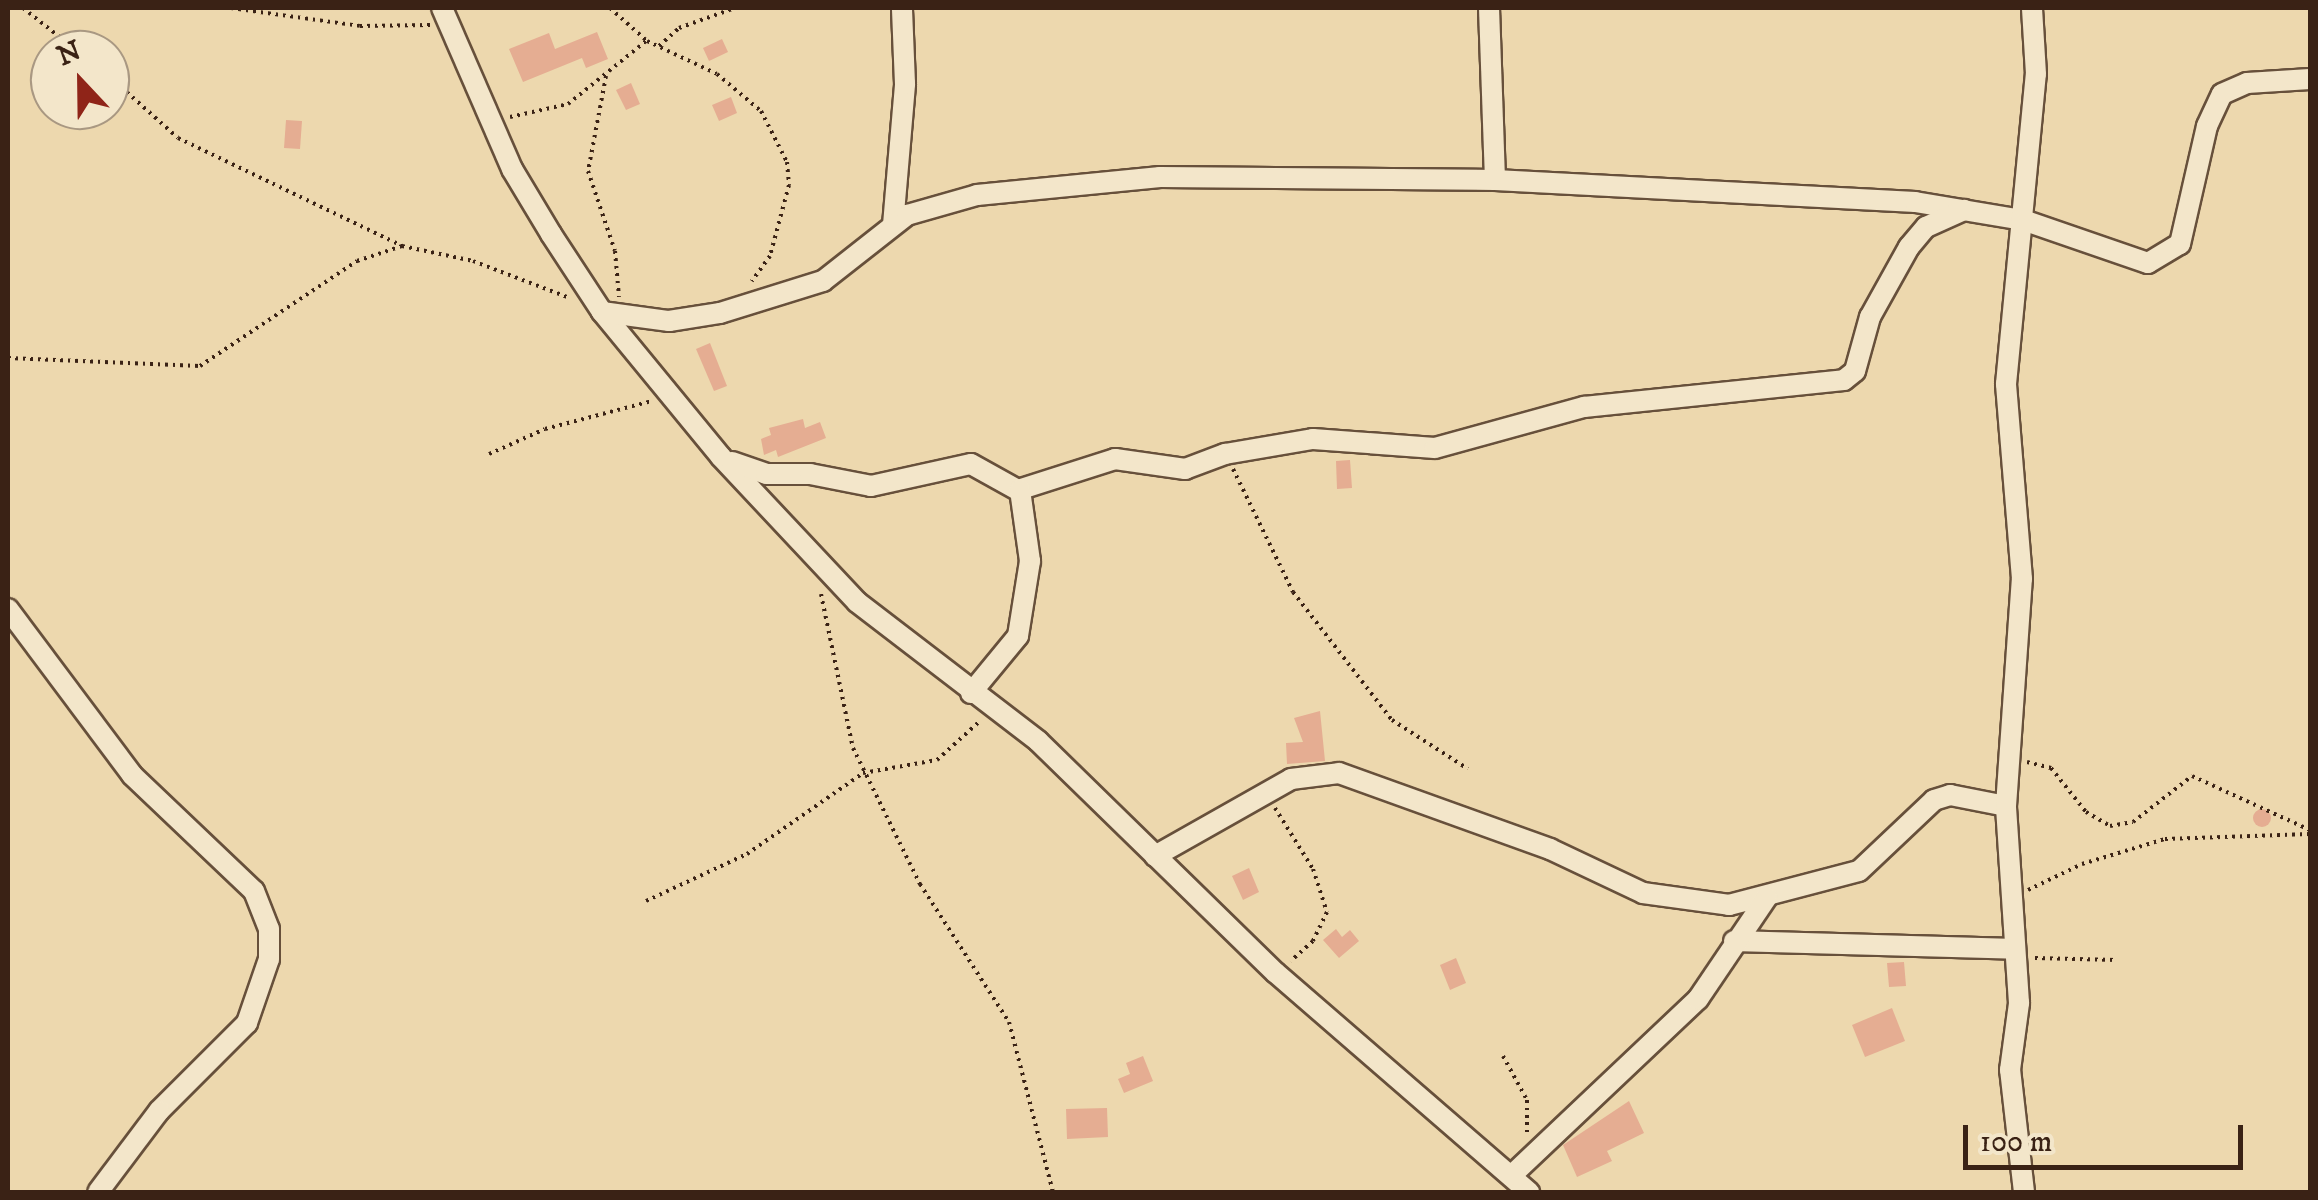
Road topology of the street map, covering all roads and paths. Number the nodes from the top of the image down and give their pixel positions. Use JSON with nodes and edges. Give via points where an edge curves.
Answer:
{"nodes":[{"id":1,"x":23,"y":8,"type":"edge"},
{"id":2,"x":231,"y":8,"type":"edge"},
{"id":3,"x":610,"y":8,"type":"edge"},
{"id":4,"x":735,"y":8,"type":"edge"},
{"id":5,"x":902,"y":8,"type":"edge"},
{"id":6,"x":1489,"y":8,"type":"edge"},
{"id":7,"x":2032,"y":8,"type":"edge"},
{"id":8,"x":446,"y":16,"type":"edge"},
{"id":9,"x":51,"y":30,"type":"edge"},
{"id":10,"x":647,"y":41,"type":"junction"},
{"id":11,"x":659,"y":46,"type":"junction"},
{"id":12,"x":606,"y":76,"type":"junction"},
{"id":13,"x":2310,"y":79,"type":"edge"},
{"id":14,"x":130,"y":95,"type":"edge"},
{"id":15,"x":486,"y":114,"type":"junction"},
{"id":16,"x":1496,"y":180,"type":"junction"},
{"id":17,"x":1915,"y":202,"type":"junction"},
{"id":18,"x":1965,"y":209,"type":"junction"},
{"id":19,"x":2023,"y":220,"type":"junction"},
{"id":20,"x":893,"y":225,"type":"junction"},
{"id":21,"x":1926,"y":228,"type":"junction"},
{"id":22,"x":402,"y":246,"type":"junction"},
{"id":23,"x":720,"y":313,"type":"junction"},
{"id":24,"x":610,"y":314,"type":"junction"},
{"id":25,"x":8,"y":358,"type":"edge"},
{"id":26,"x":671,"y":394,"type":"junction"},
{"id":27,"x":489,"y":454,"type":"dead end"},
{"id":28,"x":1225,"y":454,"type":"junction"},
{"id":29,"x":720,"y":457,"type":"junction"},
{"id":30,"x":1020,"y":490,"type":"junction"},
{"id":31,"x":814,"y":556,"type":"junction"},
{"id":32,"x":8,"y":610,"type":"edge"},
{"id":33,"x":970,"y":693,"type":"junction"},
{"id":34,"x":991,"y":704,"type":"junction"},
{"id":35,"x":2008,"y":763,"type":"junction"},
{"id":36,"x":1468,"y":769,"type":"dead end"},
{"id":37,"x":863,"y":772,"type":"junction"},
{"id":38,"x":1265,"y":792,"type":"junction"},
{"id":39,"x":2006,"y":806,"type":"junction"},
{"id":40,"x":2310,"y":832,"type":"edge"},
{"id":41,"x":1155,"y":856,"type":"junction"},
{"id":42,"x":1767,"y":897,"type":"junction"},
{"id":43,"x":2011,"y":899,"type":"junction"},
{"id":44,"x":646,"y":900,"type":"dead end"},
{"id":45,"x":1734,"y":941,"type":"junction"},
{"id":46,"x":2015,"y":952,"type":"junction"},
{"id":47,"x":2117,"y":960,"type":"dead end"},
{"id":48,"x":1276,"y":973,"type":"junction"},
{"id":49,"x":1504,"y":1056,"type":"dead end"},
{"id":50,"x":1524,"y":1145,"type":"dead end"},
{"id":51,"x":1512,"y":1175,"type":"junction"},
{"id":52,"x":98,"y":1192,"type":"edge"},
{"id":53,"x":1053,"y":1192,"type":"edge"},
{"id":54,"x":1529,"y":1192,"type":"edge"},
{"id":55,"x":2024,"y":1192,"type":"edge"}],
"edges":[{"from":1,"to":9,"type":"path"},
{"from":2,"to":8,"type":"path","via":[[360,26]]},
{"from":3,"to":10,"type":"path"},
{"from":4,"to":11,"type":"path","via":[[679,28]]},
{"from":5,"to":20,"type":"street","via":[[905,84]]},
{"from":6,"to":16,"type":"street"},
{"from":7,"to":19,"type":"street","via":[[2038,57]]},
{"from":8,"to":15,"type":"street"},
{"from":10,"to":11,"type":"path"},
{"from":10,"to":12,"type":"path"},
{"from":11,"to":23,"type":"path","via":[[750,96],[787,162],[786,198],[770,256]]},
{"from":12,"to":15,"type":"path","via":[[549,112]]},
{"from":12,"to":24,"type":"path","via":[[588,171],[615,250]]},
{"from":13,"to":19,"type":"street","via":[[2247,83],[2222,94],[2207,126],[2180,244],[2158,261]]},
{"from":14,"to":22,"type":"path","via":[[178,138]]},
{"from":15,"to":24,"type":"street","via":[[512,169]]},
{"from":16,"to":17,"type":"street"},
{"from":16,"to":20,"type":"street","via":[[1160,177],[977,195]]},
{"from":17,"to":18,"type":"street"},
{"from":17,"to":21,"type":"street"},
{"from":18,"to":19,"type":"street"},
{"from":18,"to":21,"type":"street"},
{"from":19,"to":35,"type":"street","via":[[2006,384],[2022,579]]},
{"from":20,"to":23,"type":"street","via":[[823,281]]},
{"from":21,"to":28,"type":"street","via":[[1888,278],[1855,371],[1844,380],[1584,407],[1435,448],[1314,439]]},
{"from":22,"to":24,"type":"path","via":[[473,260]]},
{"from":22,"to":25,"type":"path","via":[[357,261],[200,366]]},
{"from":23,"to":24,"type":"street","via":[[669,321]]},
{"from":24,"to":26,"type":"street"},
{"from":26,"to":27,"type":"path","via":[[544,429]]},
{"from":26,"to":29,"type":"street"},
{"from":28,"to":30,"type":"street","via":[[1185,469],[1115,459]]},
{"from":28,"to":36,"type":"path","via":[[1293,592],[1392,720]]},
{"from":29,"to":30,"type":"street","via":[[766,474],[871,486],[971,464]]},
{"from":29,"to":31,"type":"street"},
{"from":30,"to":33,"type":"street","via":[[1030,561],[1018,636]]},
{"from":31,"to":33,"type":"street","via":[[857,602]]},
{"from":31,"to":37,"type":"path","via":[[838,686]]},
{"from":32,"to":52,"type":"street","via":[[132,774],[254,891],[269,930],[269,958],[246,1023],[159,1110]]},
{"from":33,"to":34,"type":"street"},
{"from":34,"to":37,"type":"path","via":[[975,729],[938,760]]},
{"from":34,"to":41,"type":"street"},
{"from":35,"to":39,"type":"street"},
{"from":35,"to":40,"type":"path","via":[[2051,768],[2086,812],[2110,826],[2133,822],[2192,776]]},
{"from":37,"to":44,"type":"path","via":[[747,854]]},
{"from":37,"to":53,"type":"path","via":[[920,884],[1009,1022]]},
{"from":38,"to":41,"type":"street"},
{"from":38,"to":42,"type":"street","via":[[1304,775],[1350,775],[1550,849],[1643,893],[1729,905]]},
{"from":38,"to":48,"type":"path","via":[[1314,868],[1328,912],[1313,942]]},
{"from":39,"to":42,"type":"street","via":[[1950,795],[1934,800],[1859,871]]},
{"from":39,"to":43,"type":"street"},
{"from":40,"to":43,"type":"path","via":[[2262,841],[2195,835],[2134,846]]},
{"from":41,"to":48,"type":"street"},
{"from":42,"to":45,"type":"street"},
{"from":43,"to":46,"type":"street"},
{"from":45,"to":46,"type":"street"},
{"from":45,"to":51,"type":"street","via":[[1698,999]]},
{"from":46,"to":47,"type":"path"},
{"from":46,"to":55,"type":"street","via":[[2019,1002],[2010,1070]]},
{"from":48,"to":51,"type":"street"},
{"from":49,"to":50,"type":"path","via":[[1530,1114]]},
{"from":51,"to":54,"type":"street"}]}
